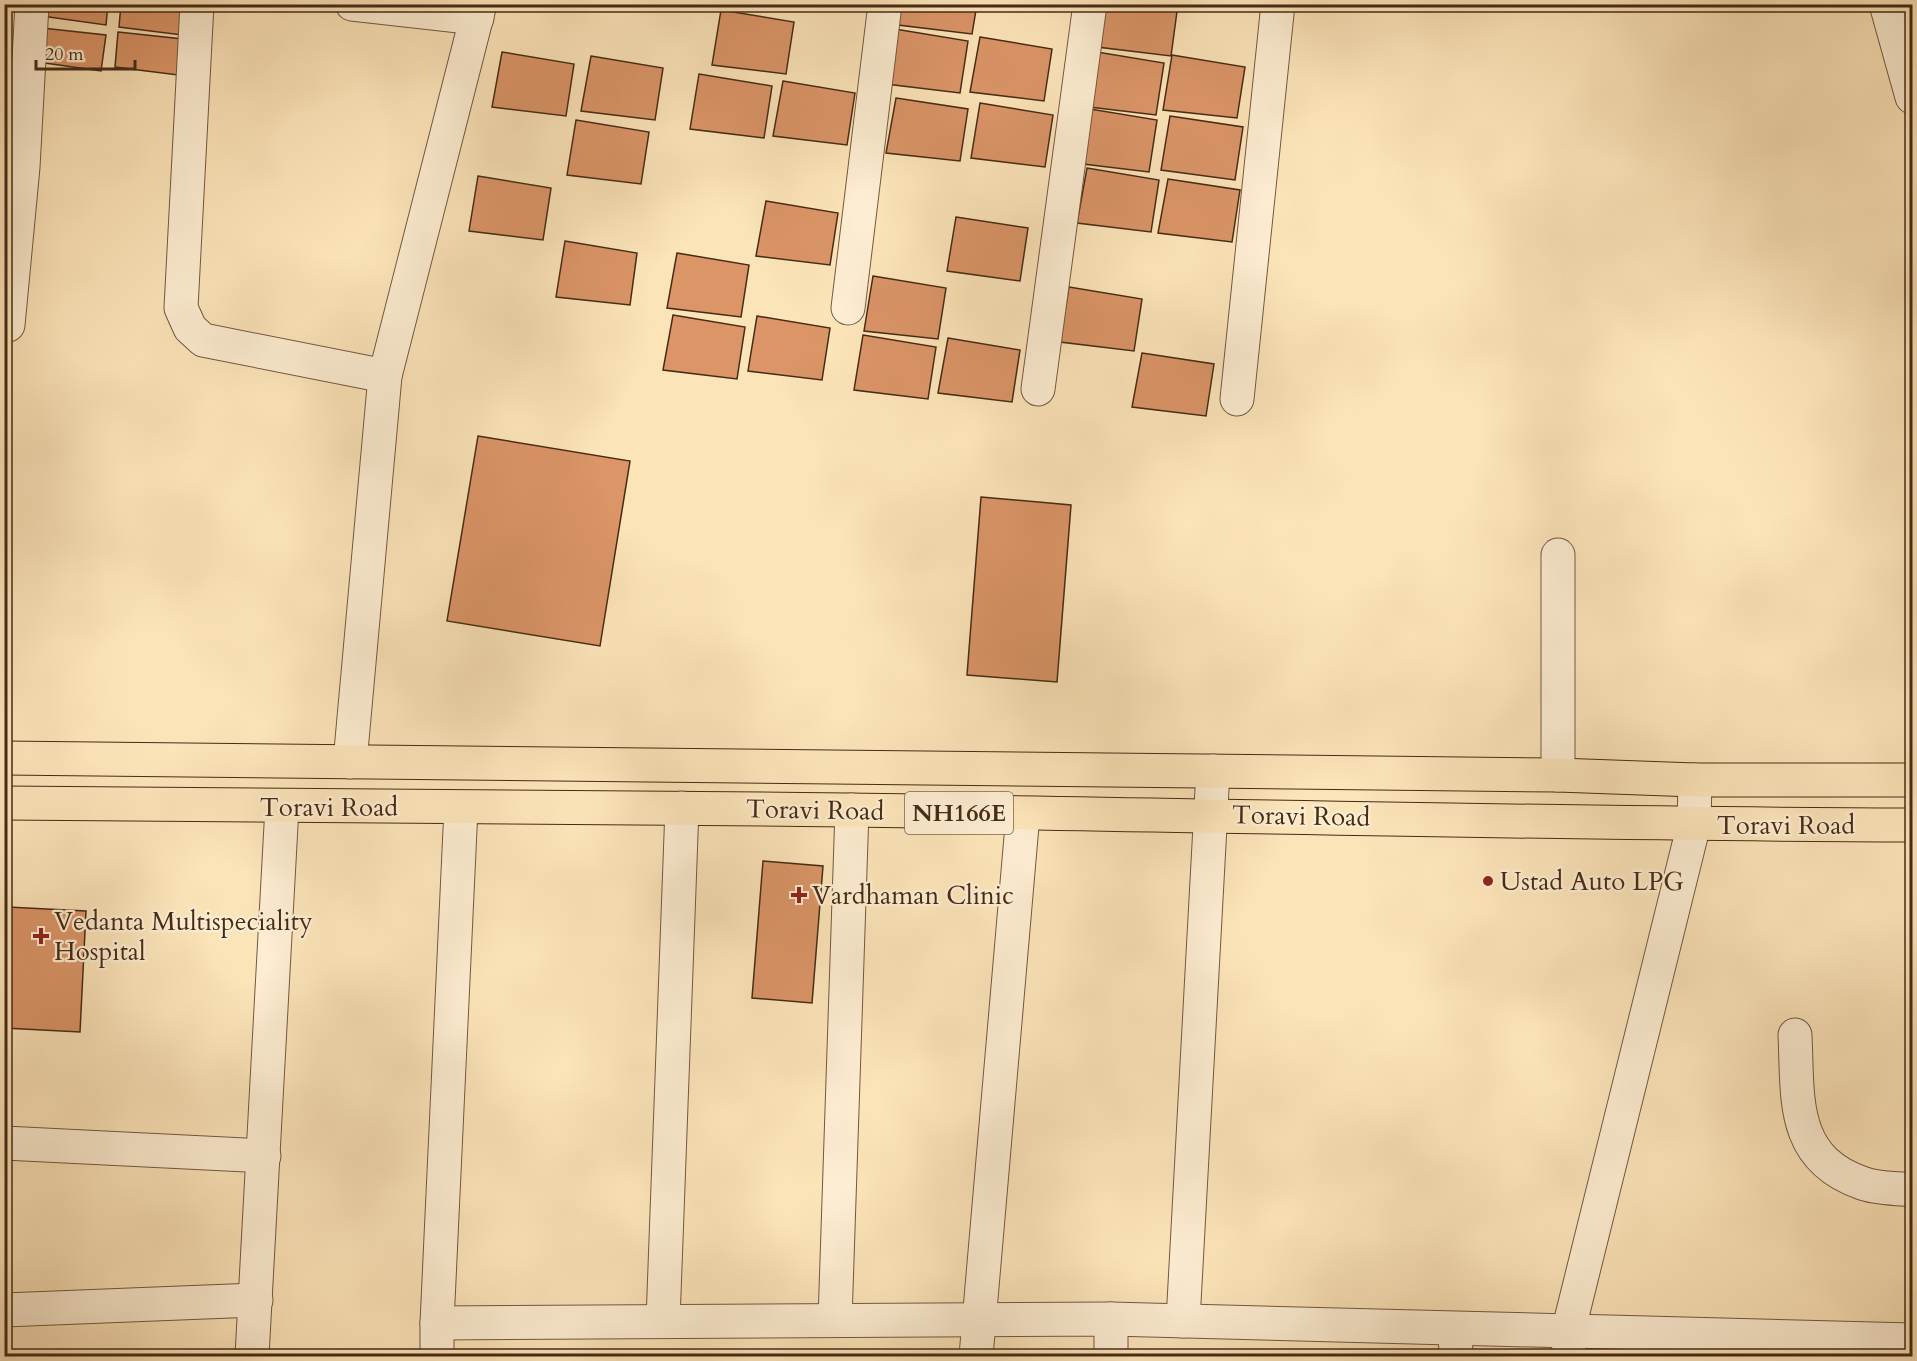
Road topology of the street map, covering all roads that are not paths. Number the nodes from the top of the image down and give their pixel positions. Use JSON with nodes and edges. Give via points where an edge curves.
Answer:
{"nodes":[{"id":1,"x":32,"y":4,"type":"edge"},
{"id":2,"x":197,"y":4,"type":"edge"},
{"id":3,"x":352,"y":4,"type":"edge"},
{"id":4,"x":885,"y":4,"type":"edge"},
{"id":5,"x":1090,"y":4,"type":"edge"},
{"id":6,"x":1278,"y":4,"type":"edge"},
{"id":7,"x":1886,"y":4,"type":"edge"},
{"id":8,"x":479,"y":11,"type":"edge"},
{"id":9,"x":1912,"y":97,"type":"edge"},
{"id":10,"x":848,"y":308,"type":"dead end"},
{"id":11,"x":8,"y":325,"type":"dead end"},
{"id":12,"x":385,"y":376,"type":"junction"},
{"id":13,"x":1038,"y":389,"type":"dead end"},
{"id":14,"x":1236,"y":399,"type":"dead end"},
{"id":15,"x":1558,"y":555,"type":"dead end"},
{"id":16,"x":4,"y":758,"type":"edge"},
{"id":17,"x":350,"y":762,"type":"junction"},
{"id":18,"x":1213,"y":771,"type":"junction"},
{"id":19,"x":1558,"y":775,"type":"junction"},
{"id":20,"x":1695,"y":780,"type":"junction"},
{"id":21,"x":1912,"y":780,"type":"edge"},
{"id":22,"x":4,"y":803,"type":"edge"},
{"id":23,"x":282,"y":807,"type":"junction"},
{"id":24,"x":460,"y":807,"type":"junction"},
{"id":25,"x":682,"y":808,"type":"junction"},
{"id":26,"x":852,"y":810,"type":"junction"},
{"id":27,"x":1023,"y":814,"type":"junction"},
{"id":28,"x":1213,"y":815,"type":"junction"},
{"id":29,"x":1694,"y":824,"type":"junction"},
{"id":30,"x":1912,"y":825,"type":"edge"},
{"id":31,"x":1795,"y":1035,"type":"dead end"},
{"id":32,"x":4,"y":1143,"type":"edge"},
{"id":33,"x":264,"y":1156,"type":"junction"},
{"id":34,"x":1912,"y":1190,"type":"edge"},
{"id":35,"x":256,"y":1300,"type":"junction"},
{"id":36,"x":4,"y":1310,"type":"edge"},
{"id":37,"x":978,"y":1319,"type":"junction"},
{"id":38,"x":1111,"y":1319,"type":"junction"},
{"id":39,"x":835,"y":1320,"type":"junction"},
{"id":40,"x":663,"y":1321,"type":"junction"},
{"id":41,"x":1183,"y":1321,"type":"junction"},
{"id":42,"x":436,"y":1323,"type":"junction"},
{"id":43,"x":1912,"y":1340,"type":"edge"},
{"id":44,"x":1456,"y":1343,"type":"edge"},
{"id":45,"x":1568,"y":1344,"type":"edge"},
{"id":46,"x":1686,"y":1346,"type":"edge"},
{"id":47,"x":252,"y":1356,"type":"edge"},
{"id":48,"x":437,"y":1356,"type":"edge"},
{"id":49,"x":976,"y":1356,"type":"edge"},
{"id":50,"x":1111,"y":1356,"type":"edge"}],
"edges":[{"from":1,"to":11,"type":"street","via":[[23,166]]},
{"from":2,"to":12,"type":"street","via":[[181,308],[190,328],[203,340]]},
{"from":3,"to":8,"type":"street"},
{"from":4,"to":10,"type":"street"},
{"from":5,"to":13,"type":"street"},
{"from":6,"to":14,"type":"street"},
{"from":7,"to":9,"type":"street"},
{"from":8,"to":12,"type":"street"},
{"from":12,"to":17,"type":"street"},
{"from":15,"to":19,"type":"street"},
{"from":16,"to":17,"type":"highway","name":"Toravi Road","number":"NH166E"},
{"from":17,"to":18,"type":"highway","name":"Toravi Road","number":"NH166E"},
{"from":18,"to":19,"type":"highway","name":"Toravi Road","number":"NH166E"},
{"from":18,"to":28,"type":"street"},
{"from":19,"to":20,"type":"highway","name":"Toravi Road","number":"NH166E"},
{"from":20,"to":21,"type":"highway","name":"Toravi Road","number":"NH166E"},
{"from":20,"to":29,"type":"street"},
{"from":22,"to":23,"type":"highway","name":"Toravi Road","number":"NH166E"},
{"from":23,"to":24,"type":"highway","name":"Toravi Road","number":"NH166E"},
{"from":23,"to":33,"type":"street"},
{"from":24,"to":25,"type":"highway","name":"Toravi Road","number":"NH166E"},
{"from":24,"to":42,"type":"street"},
{"from":25,"to":26,"type":"highway","name":"Toravi Road","number":"NH166E"},
{"from":25,"to":40,"type":"street"},
{"from":26,"to":27,"type":"highway","name":"Toravi Road","number":"NH166E"},
{"from":26,"to":39,"type":"street"},
{"from":27,"to":28,"type":"highway","name":"Toravi Road","number":"NH166E"},
{"from":27,"to":37,"type":"street"},
{"from":28,"to":29,"type":"highway","name":"Toravi Road","number":"NH166E"},
{"from":28,"to":41,"type":"street"},
{"from":29,"to":30,"type":"highway","name":"Toravi Road","number":"NH166E"},
{"from":29,"to":45,"type":"street"},
{"from":31,"to":34,"type":"street","via":[[1799,1114],[1811,1149],[1833,1169],[1863,1184]]},
{"from":32,"to":33,"type":"street"},
{"from":33,"to":35,"type":"street"},
{"from":35,"to":36,"type":"street"},
{"from":35,"to":47,"type":"street"},
{"from":37,"to":38,"type":"street"},
{"from":37,"to":39,"type":"street"},
{"from":37,"to":49,"type":"street"},
{"from":38,"to":41,"type":"street"},
{"from":38,"to":50,"type":"street"},
{"from":39,"to":40,"type":"street"},
{"from":40,"to":42,"type":"street"},
{"from":41,"to":44,"type":"street"},
{"from":42,"to":48,"type":"street"},
{"from":43,"to":46,"type":"street"},
{"from":44,"to":45,"type":"street"},
{"from":45,"to":46,"type":"street"}]}
